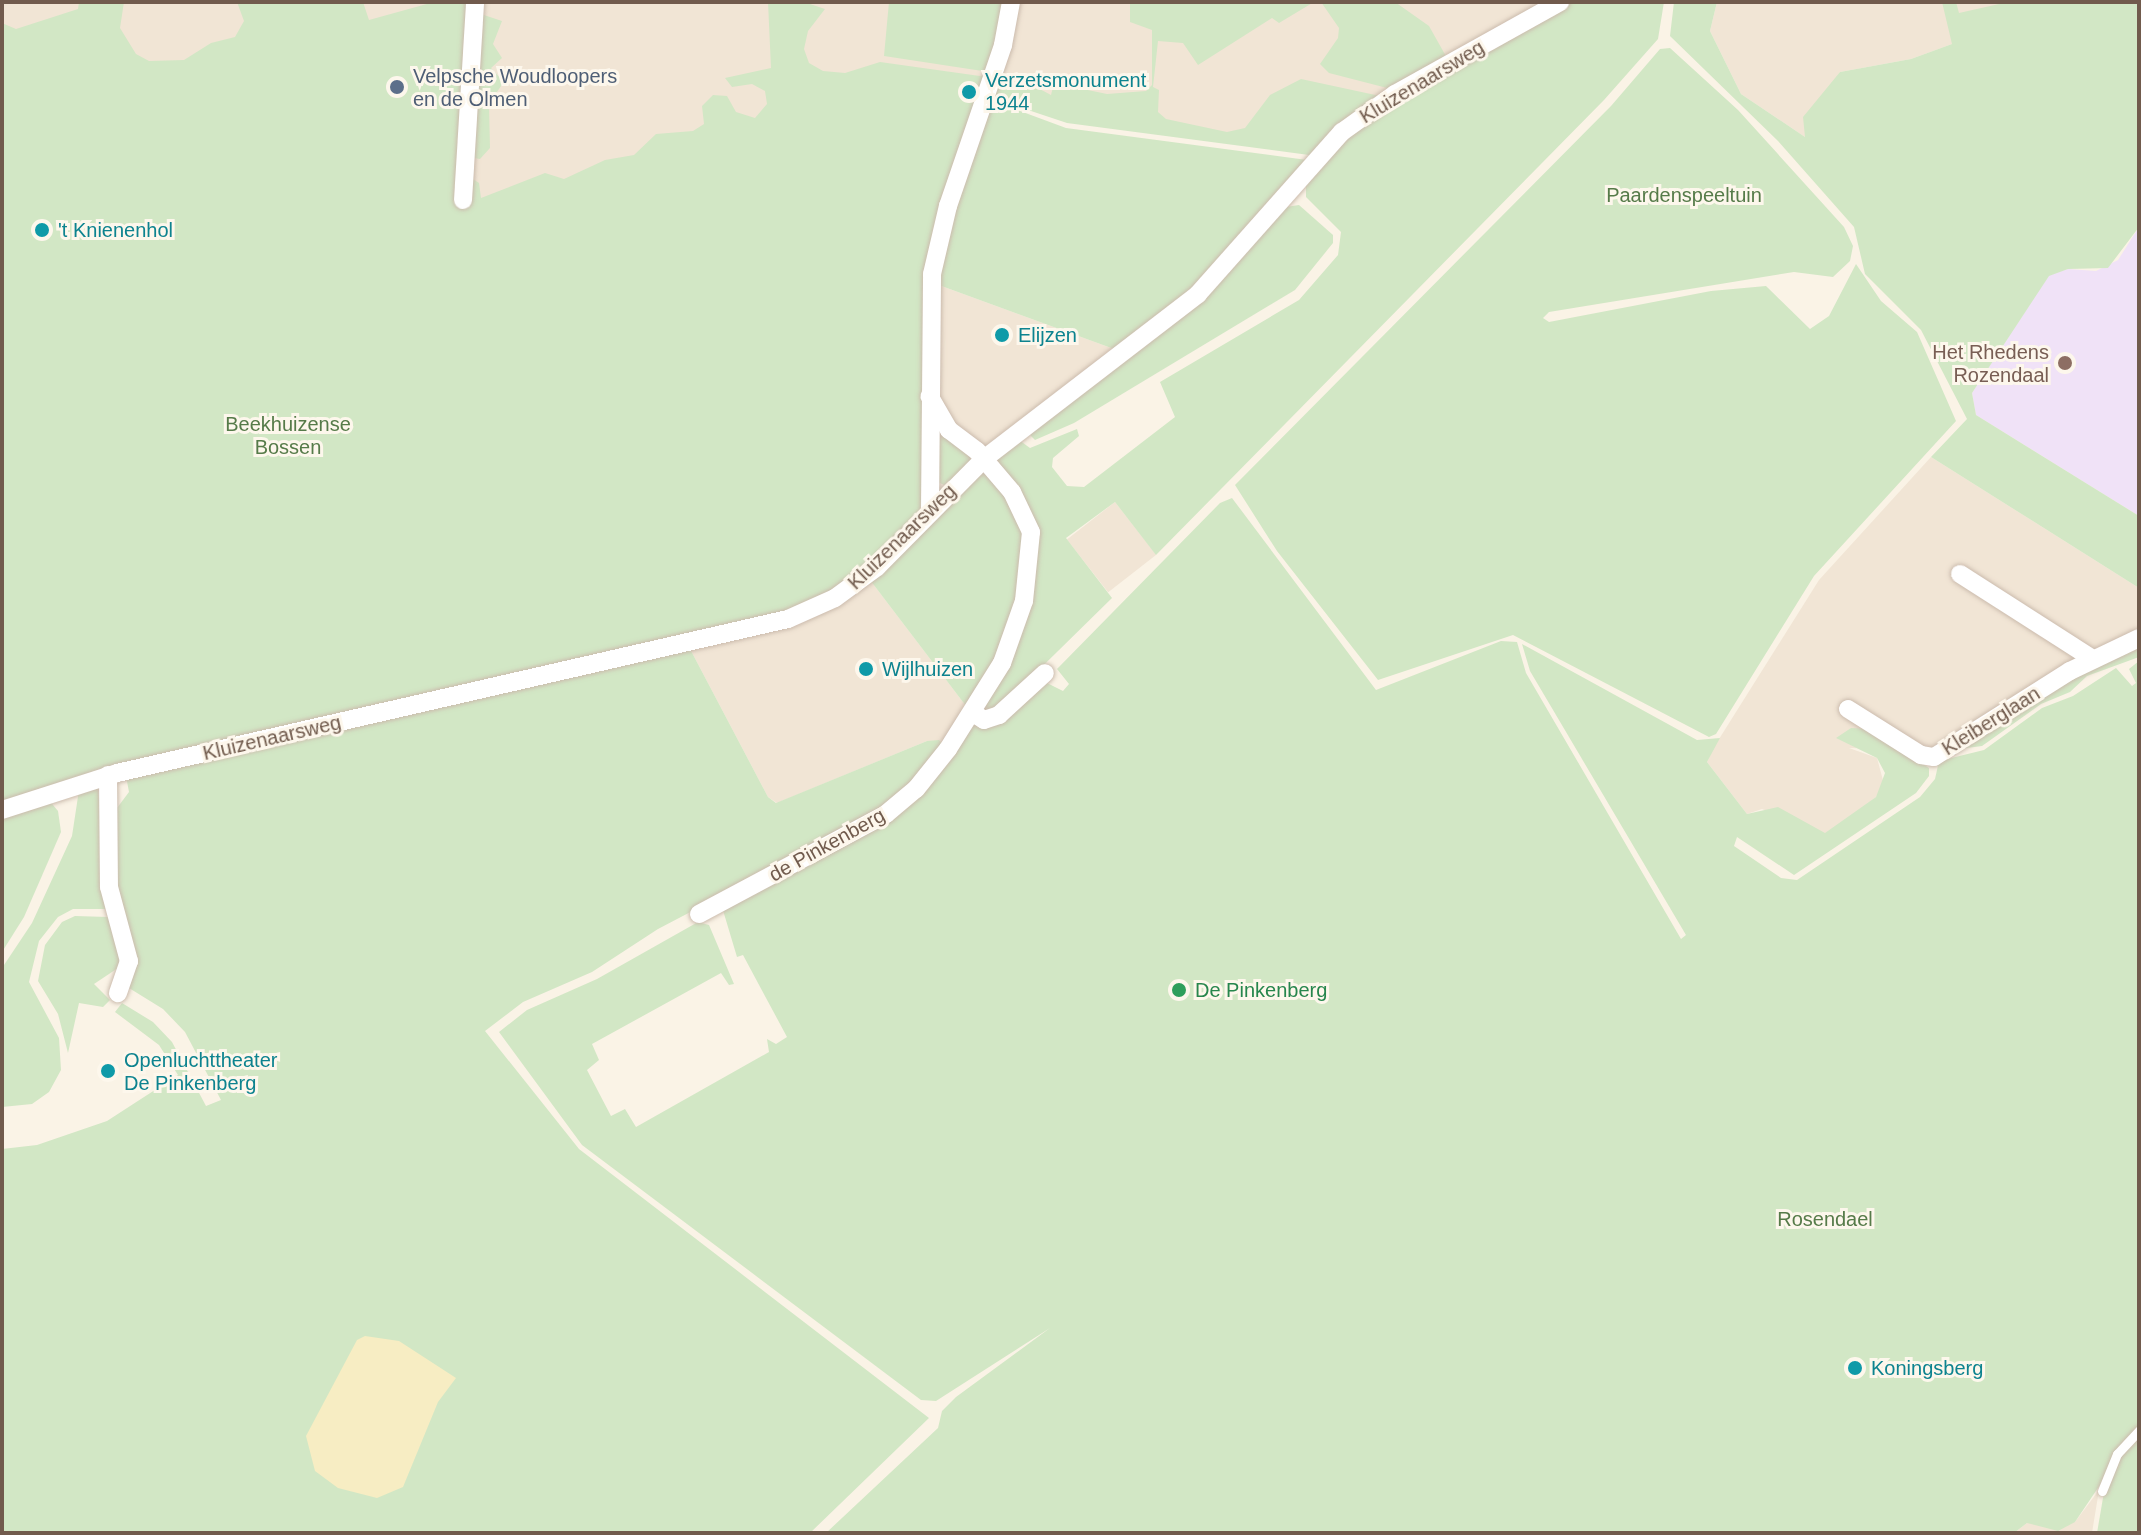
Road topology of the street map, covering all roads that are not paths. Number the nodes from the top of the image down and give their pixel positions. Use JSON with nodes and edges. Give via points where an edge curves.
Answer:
{"nodes":[{"id":1,"x":475,"y":2,"type":"edge"},
{"id":2,"x":1011,"y":2,"type":"edge"},
{"id":3,"x":1560,"y":2,"type":"edge"},
{"id":4,"x":463,"y":200,"type":"dead end"},
{"id":5,"x":929,"y":396,"type":"junction"},
{"id":6,"x":984,"y":459,"type":"junction"},
{"id":7,"x":930,"y":510,"type":"junction"},
{"id":8,"x":1960,"y":574,"type":"dead end"},
{"id":9,"x":2139,"y":638,"type":"edge"},
{"id":10,"x":2093,"y":659,"type":"junction"},
{"id":11,"x":1045,"y":673,"type":"dead end"},
{"id":12,"x":1848,"y":709,"type":"dead end"},
{"id":13,"x":973,"y":713,"type":"junction"},
{"id":14,"x":108,"y":775,"type":"junction"},
{"id":15,"x":2,"y":810,"type":"edge"},
{"id":16,"x":699,"y":914,"type":"dead end"},
{"id":17,"x":118,"y":993,"type":"dead end"},
{"id":18,"x":2139,"y":1430,"type":"edge"},
{"id":19,"x":2102,"y":1491,"type":"dead end"}],
"edges":[{"from":1,"to":4,"type":"street"},
{"from":2,"to":5,"type":"street","via":[[1003,45],[936,249]]},
{"from":3,"to":6,"type":"street","name":"Kluizenaarsweg","via":[[1395,94],[1342,132],[1198,294]]},
{"from":5,"to":6,"type":"street","name":"de Pinkenberg","via":[[949,430]]},
{"from":5,"to":7,"type":"street"},
{"from":6,"to":7,"type":"street","name":"Kluizenaarsweg"},
{"from":6,"to":13,"type":"street","name":"de Pinkenberg","via":[[1025,512],[1032,549],[1014,635]]},
{"from":7,"to":14,"type":"street","name":"Kluizenaarsweg","via":[[850,589],[788,619]]},
{"from":8,"to":10,"type":"street"},
{"from":9,"to":10,"type":"street","name":"Kleiberglaan"},
{"from":10,"to":12,"type":"street","name":"Kleiberglaan","via":[[1934,757],[1921,755]]},
{"from":11,"to":13,"type":"street","via":[[999,715],[984,720]]},
{"from":13,"to":16,"type":"street","name":"de Pinkenberg","via":[[916,789],[886,814]]},
{"from":14,"to":15,"type":"street","name":"Kluizenaarsweg"},
{"from":14,"to":17,"type":"street","via":[[109,887],[129,961]]},
{"from":18,"to":19,"type":"lane","via":[[2117,1454]]}]}
